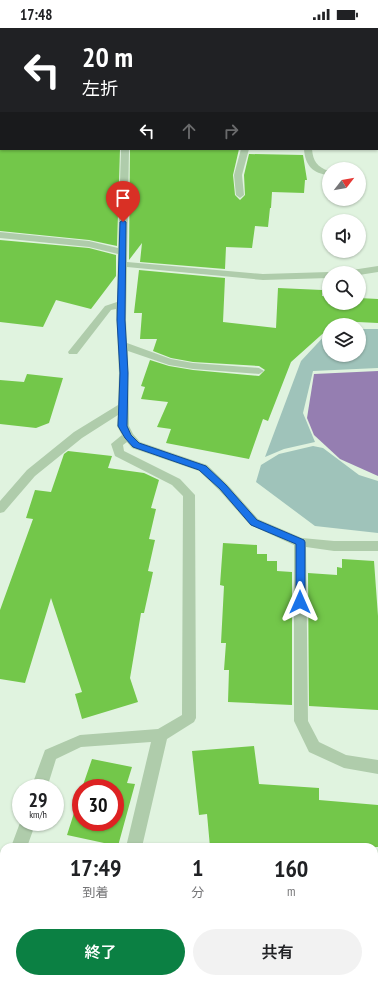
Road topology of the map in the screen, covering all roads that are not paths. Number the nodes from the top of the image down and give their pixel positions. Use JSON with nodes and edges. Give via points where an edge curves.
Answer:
{"nodes":[{"id":1,"x":125,"y":150,"type":"edge"},
{"id":2,"x":245,"y":150,"type":"edge"},
{"id":3,"x":308,"y":150,"type":"edge"},
{"id":4,"x":322,"y":170,"type":"edge"},
{"id":5,"x":240,"y":195,"type":"dead end"},
{"id":6,"x":0,"y":235,"type":"edge"},
{"id":7,"x":122,"y":252,"type":"junction"},
{"id":8,"x":123,"y":264,"type":"junction"},
{"id":9,"x":378,"y":269,"type":"edge"},
{"id":10,"x":366,"y":271,"type":"edge"},
{"id":11,"x":322,"y":275,"type":"edge"},
{"id":12,"x":122,"y":304,"type":"junction"},
{"id":13,"x":122,"y":345,"type":"junction"},
{"id":14,"x":73,"y":352,"type":"dead end"},
{"id":15,"x":259,"y":371,"type":"dead end"},
{"id":16,"x":124,"y":406,"type":"junction"},
{"id":17,"x":128,"y":436,"type":"junction"},
{"id":18,"x":0,"y":509,"type":"edge"},
{"id":19,"x":300,"y":542,"type":"junction"},
{"id":20,"x":378,"y":546,"type":"edge"},
{"id":21,"x":160,"y":735,"type":"junction"},
{"id":22,"x":378,"y":767,"type":"edge"},
{"id":23,"x":42,"y":779,"type":"edge"},
{"id":24,"x":25,"y":831,"type":"edge"},
{"id":25,"x":20,"y":843,"type":"edge"},
{"id":26,"x":135,"y":843,"type":"edge"}],
"edges":[{"from":1,"to":7,"type":"street"},
{"from":2,"to":5,"type":"street","via":[[238,168]]},
{"from":3,"to":4,"type":"street","via":[[308,159],[312,165]]},
{"from":6,"to":7,"type":"street","via":[[82,243]]},
{"from":7,"to":8,"type":"street"},
{"from":8,"to":11,"type":"street","via":[[263,278]]},
{"from":8,"to":12,"type":"street"},
{"from":9,"to":10,"type":"street"},
{"from":12,"to":13,"type":"street"},
{"from":12,"to":14,"type":"street","via":[[108,308]]},
{"from":13,"to":15,"type":"street","via":[[169,362]]},
{"from":13,"to":16,"type":"street"},
{"from":16,"to":17,"type":"street","via":[[123,426]]},
{"from":16,"to":18,"type":"street","via":[[78,435],[31,473]]},
{"from":17,"to":19,"type":"street","via":[[136,445],[203,468],[254,522]]},
{"from":17,"to":21,"type":"street","via":[[117,444],[119,454],[176,482],[189,495],[189,718]]},
{"from":19,"to":20,"type":"street","via":[[334,546]]},
{"from":19,"to":22,"type":"street","via":[[301,721],[314,747],[344,761]]},
{"from":21,"to":23,"type":"street","via":[[80,741],[50,755]]},
{"from":21,"to":26,"type":"street"},
{"from":24,"to":25,"type":"street"}]}
